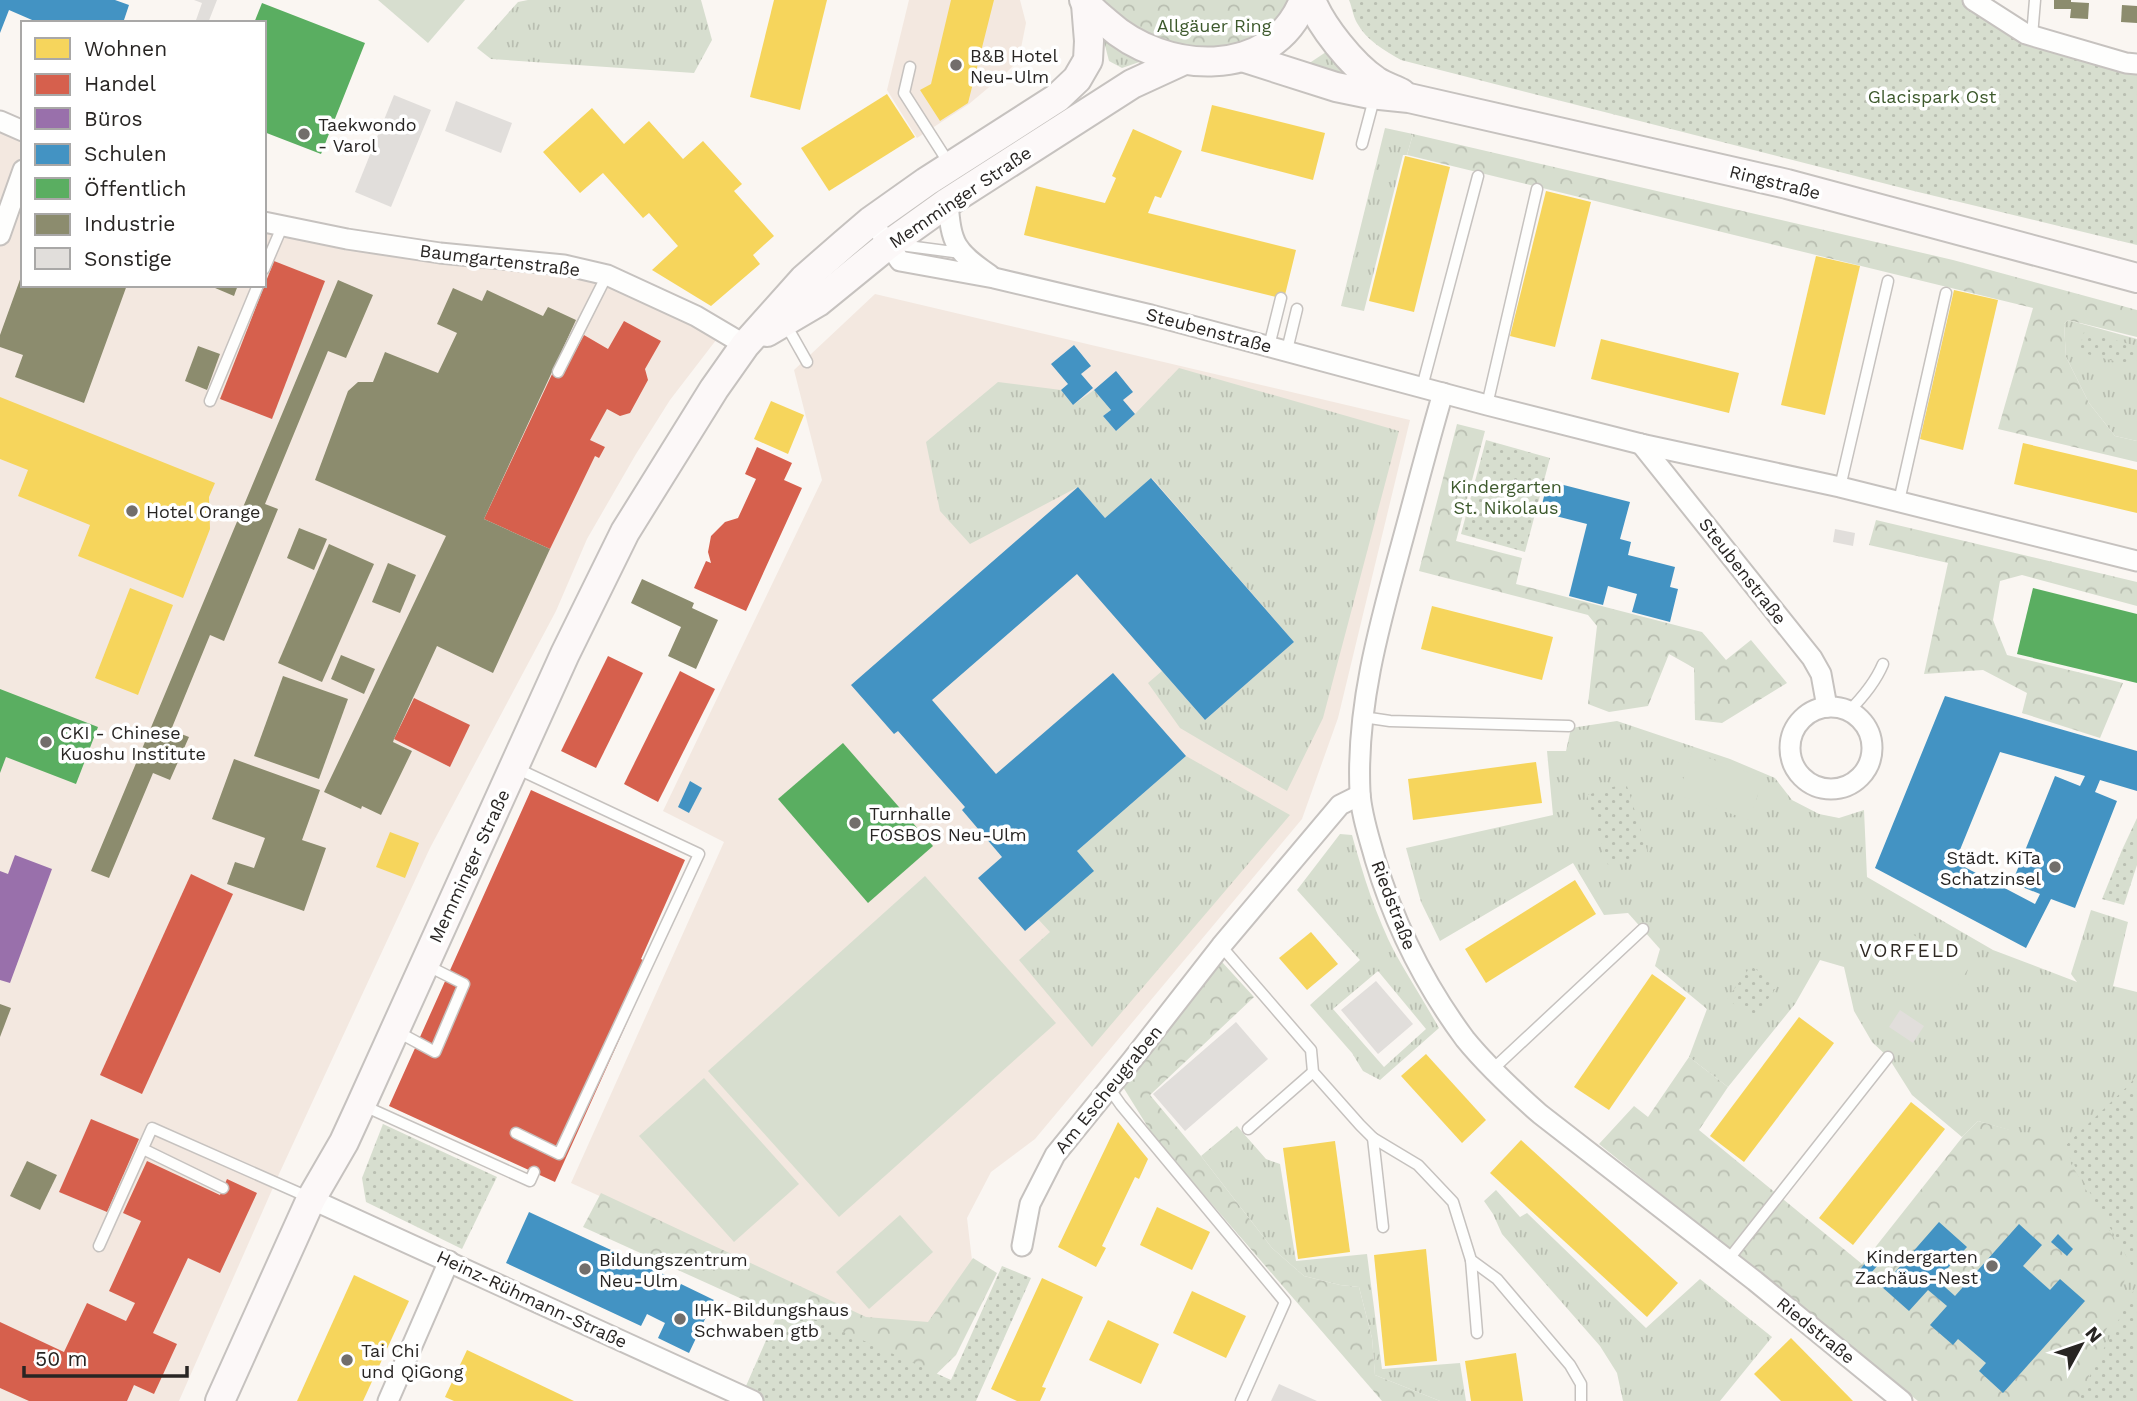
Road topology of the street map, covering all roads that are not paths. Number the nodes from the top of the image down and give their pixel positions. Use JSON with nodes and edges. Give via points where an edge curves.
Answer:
{"nodes":[{"id":1,"x":1304,"y":0,"type":"edge"},
{"id":2,"x":1311,"y":0,"type":"edge"},
{"id":3,"x":1973,"y":0,"type":"edge"},
{"id":4,"x":2035,"y":0,"type":"edge"},
{"id":5,"x":1085,"y":2,"type":"edge"},
{"id":6,"x":2032,"y":36,"type":"junction"},
{"id":7,"x":1242,"y":57,"type":"junction"},
{"id":8,"x":1182,"y":61,"type":"junction"},
{"id":9,"x":2137,"y":64,"type":"edge"},
{"id":10,"x":910,"y":68,"type":"dead end"},
{"id":11,"x":1375,"y":95,"type":"junction"},
{"id":12,"x":1409,"y":98,"type":"junction"},
{"id":13,"x":0,"y":121,"type":"edge"},
{"id":14,"x":21,"y":130,"type":"edge"},
{"id":15,"x":1362,"y":144,"type":"dead end"},
{"id":16,"x":950,"y":166,"type":"junction"},
{"id":17,"x":21,"y":176,"type":"edge"},
{"id":18,"x":1478,"y":176,"type":"dead end"},
{"id":19,"x":1537,"y":189,"type":"dead end"},
{"id":20,"x":948,"y":202,"type":"junction"},
{"id":21,"x":871,"y":221,"type":"junction"},
{"id":22,"x":273,"y":225,"type":"edge"},
{"id":23,"x":0,"y":235,"type":"edge"},
{"id":24,"x":888,"y":244,"type":"junction"},
{"id":25,"x":962,"y":253,"type":"junction"},
{"id":26,"x":266,"y":259,"type":"edge"},
{"id":27,"x":607,"y":275,"type":"junction"},
{"id":28,"x":994,"y":278,"type":"junction"},
{"id":29,"x":2137,"y":278,"type":"edge"},
{"id":30,"x":1888,"y":281,"type":"dead end"},
{"id":31,"x":256,"y":287,"type":"edge"},
{"id":32,"x":1946,"y":293,"type":"dead end"},
{"id":33,"x":1281,"y":298,"type":"dead end"},
{"id":34,"x":1297,"y":309,"type":"dead end"},
{"id":35,"x":785,"y":322,"type":"junction"},
{"id":36,"x":745,"y":345,"type":"junction"},
{"id":37,"x":1278,"y":348,"type":"junction"},
{"id":38,"x":807,"y":362,"type":"dead end"},
{"id":39,"x":558,"y":372,"type":"dead end"},
{"id":40,"x":1422,"y":387,"type":"junction"},
{"id":41,"x":1443,"y":393,"type":"junction"},
{"id":42,"x":210,"y":401,"type":"dead end"},
{"id":43,"x":1487,"y":405,"type":"junction"},
{"id":44,"x":1641,"y":444,"type":"junction"},
{"id":45,"x":1840,"y":487,"type":"junction"},
{"id":46,"x":1899,"y":501,"type":"junction"},
{"id":47,"x":2137,"y":561,"type":"edge"},
{"id":48,"x":1883,"y":664,"type":"dead end"},
{"id":49,"x":1827,"y":707,"type":"junction"},
{"id":50,"x":1849,"y":711,"type":"junction"},
{"id":51,"x":1363,"y":717,"type":"junction"},
{"id":52,"x":1569,"y":726,"type":"dead end"},
{"id":53,"x":514,"y":767,"type":"junction"},
{"id":54,"x":1360,"y":795,"type":"junction"},
{"id":55,"x":1643,"y":929,"type":"dead end"},
{"id":56,"x":1220,"y":946,"type":"junction"},
{"id":57,"x":424,"y":964,"type":"junction"},
{"id":58,"x":395,"y":1030,"type":"junction"},
{"id":59,"x":1888,"y":1057,"type":"dead end"},
{"id":60,"x":1493,"y":1069,"type":"junction"},
{"id":61,"x":1313,"y":1072,"type":"junction"},
{"id":62,"x":1109,"y":1088,"type":"junction"},
{"id":63,"x":361,"y":1105,"type":"junction"},
{"id":64,"x":1248,"y":1129,"type":"dead end"},
{"id":65,"x":516,"y":1133,"type":"dead end"},
{"id":66,"x":1373,"y":1138,"type":"junction"},
{"id":67,"x":143,"y":1149,"type":"junction"},
{"id":68,"x":534,"y":1172,"type":"dead end"},
{"id":69,"x":223,"y":1188,"type":"dead end"},
{"id":70,"x":311,"y":1199,"type":"junction"},
{"id":71,"x":1383,"y":1227,"type":"dead end"},
{"id":72,"x":99,"y":1246,"type":"dead end"},
{"id":73,"x":1022,"y":1246,"type":"dead end"},
{"id":74,"x":1471,"y":1260,"type":"junction"},
{"id":75,"x":1728,"y":1260,"type":"junction"},
{"id":76,"x":449,"y":1261,"type":"junction"},
{"id":77,"x":1477,"y":1333,"type":"dead end"},
{"id":78,"x":220,"y":1401,"type":"edge"},
{"id":79,"x":388,"y":1401,"type":"edge"},
{"id":80,"x":753,"y":1401,"type":"edge"},
{"id":81,"x":1241,"y":1401,"type":"edge"},
{"id":82,"x":1581,"y":1401,"type":"edge"},
{"id":83,"x":1902,"y":1401,"type":"edge"}],
"edges":[{"from":1,"to":7,"type":"main road","via":[[1277,40]]},
{"from":2,"to":12,"type":"main road","name":"Ringstraße","via":[[1327,30],[1363,70]]},
{"from":3,"to":6,"type":"street"},
{"from":4,"to":6,"type":"lane"},
{"from":5,"to":8,"type":"main road","via":[[1117,33]]},
{"from":5,"to":16,"type":"main road","name":"Memminger Straße","via":[[1088,60],[1077,79],[1056,98]]},
{"from":6,"to":9,"type":"street"},
{"from":7,"to":8,"type":"main road"},
{"from":7,"to":11,"type":"main road","name":"Ringstraße"},
{"from":8,"to":20,"type":"main road","name":"Memminger Straße","via":[[1132,84]]},
{"from":10,"to":16,"type":"lane","via":[[904,93]]},
{"from":11,"to":12,"type":"main road","name":"Ringstraße"},
{"from":11,"to":15,"type":"lane"},
{"from":12,"to":29,"type":"main road","name":"Ringstraße","via":[[1787,184]]},
{"from":13,"to":14,"type":"street"},
{"from":16,"to":21,"type":"main road","name":"Memminger Straße"},
{"from":17,"to":23,"type":"street"},
{"from":18,"to":40,"type":"lane"},
{"from":19,"to":43,"type":"lane"},
{"from":20,"to":24,"type":"main road","name":"Memminger Straße"},
{"from":20,"to":25,"type":"street","via":[[950,230]]},
{"from":21,"to":24,"type":"street","name":"Steubenstraße"},
{"from":21,"to":36,"type":"main road","name":"Memminger Straße","via":[[804,279]]},
{"from":22,"to":26,"type":"lane","name":"Baumgartenstraße"},
{"from":22,"to":27,"type":"street","name":"Baumgartenstraße","via":[[440,253],[564,265]]},
{"from":24,"to":25,"type":"lane"},
{"from":24,"to":28,"type":"street","name":"Steubenstraße","via":[[900,261]]},
{"from":24,"to":35,"type":"main road","name":"Memminger Straße","via":[[818,302]]},
{"from":25,"to":28,"type":"street","name":"Steubenstraße"},
{"from":27,"to":36,"type":"street","name":"Baumgartenstraße"},
{"from":27,"to":39,"type":"lane"},
{"from":28,"to":37,"type":"street","name":"Steubenstraße"},
{"from":30,"to":45,"type":"lane"},
{"from":31,"to":42,"type":"lane"},
{"from":32,"to":46,"type":"lane"},
{"from":33,"to":37,"type":"lane"},
{"from":34,"to":37,"type":"lane"},
{"from":35,"to":36,"type":"main road","name":"Memminger Straße"},
{"from":35,"to":38,"type":"lane"},
{"from":36,"to":53,"type":"main road","name":"Memminger Straße","via":[[625,532]]},
{"from":37,"to":40,"type":"street","name":"Steubenstraße"},
{"from":40,"to":41,"type":"street","name":"Steubenstraße"},
{"from":41,"to":43,"type":"street","name":"Steubenstraße"},
{"from":41,"to":51,"type":"street","name":"Riedstraße","via":[[1383,610]]},
{"from":43,"to":44,"type":"street","name":"Steubenstraße"},
{"from":44,"to":45,"type":"street","name":"Steubenstraße"},
{"from":44,"to":49,"type":"street","name":"Steubenstraße","via":[[1812,658],[1821,674]]},
{"from":45,"to":46,"type":"street","name":"Steubenstraße"},
{"from":46,"to":47,"type":"street","name":"Steubenstraße"},
{"from":48,"to":50,"type":"lane","via":[[1865,695]]},
{"from":49,"to":50,"type":"street"},
{"from":49,"to":50,"type":"street","via":[[1814,710],[1794,728],[1789,754],[1801,778],[1830,790],[1854,783],[1868,766],[1871,739],[1863,722]]},
{"from":51,"to":52,"type":"lane"},
{"from":51,"to":54,"type":"street","name":"Riedstraße"},
{"from":53,"to":57,"type":"main road","name":"Memminger Straße"},
{"from":53,"to":65,"type":"lane","via":[[699,854],[559,1154]]},
{"from":54,"to":56,"type":"street","name":"Am Escheugraben","via":[[1340,805]]},
{"from":54,"to":60,"type":"street","name":"Riedstraße","via":[[1380,875],[1413,956],[1466,1040]]},
{"from":55,"to":60,"type":"lane"},
{"from":56,"to":61,"type":"lane","via":[[1311,1050]]},
{"from":56,"to":62,"type":"street","name":"Am Escheugraben"},
{"from":57,"to":58,"type":"main road","name":"Memminger Straße"},
{"from":57,"to":58,"type":"lane","via":[[464,984],[435,1052]]},
{"from":58,"to":63,"type":"main road","name":"Memminger Straße"},
{"from":59,"to":75,"type":"lane"},
{"from":60,"to":75,"type":"street","name":"Riedstraße","via":[[1540,1114]]},
{"from":61,"to":64,"type":"lane"},
{"from":61,"to":66,"type":"lane"},
{"from":62,"to":73,"type":"street","name":"Am Escheugraben","via":[[1055,1155],[1030,1204]]},
{"from":62,"to":81,"type":"lane","via":[[1286,1302]]},
{"from":63,"to":68,"type":"lane","via":[[530,1181]]},
{"from":63,"to":70,"type":"main road","name":"Memminger Straße"},
{"from":66,"to":71,"type":"lane"},
{"from":66,"to":74,"type":"lane","via":[[1418,1165],[1453,1202]]},
{"from":67,"to":69,"type":"lane"},
{"from":67,"to":70,"type":"lane","via":[[152,1128]]},
{"from":67,"to":72,"type":"lane"},
{"from":70,"to":76,"type":"street","name":"Heinz-Rühmann-Straße"},
{"from":70,"to":78,"type":"main road","name":"Memminger Straße"},
{"from":74,"to":77,"type":"lane"},
{"from":74,"to":82,"type":"lane","via":[[1497,1279],[1570,1365],[1581,1384]]},
{"from":75,"to":83,"type":"street","name":"Riedstraße"},
{"from":76,"to":79,"type":"street"},
{"from":76,"to":80,"type":"street","name":"Heinz-Rühmann-Straße"}]}
